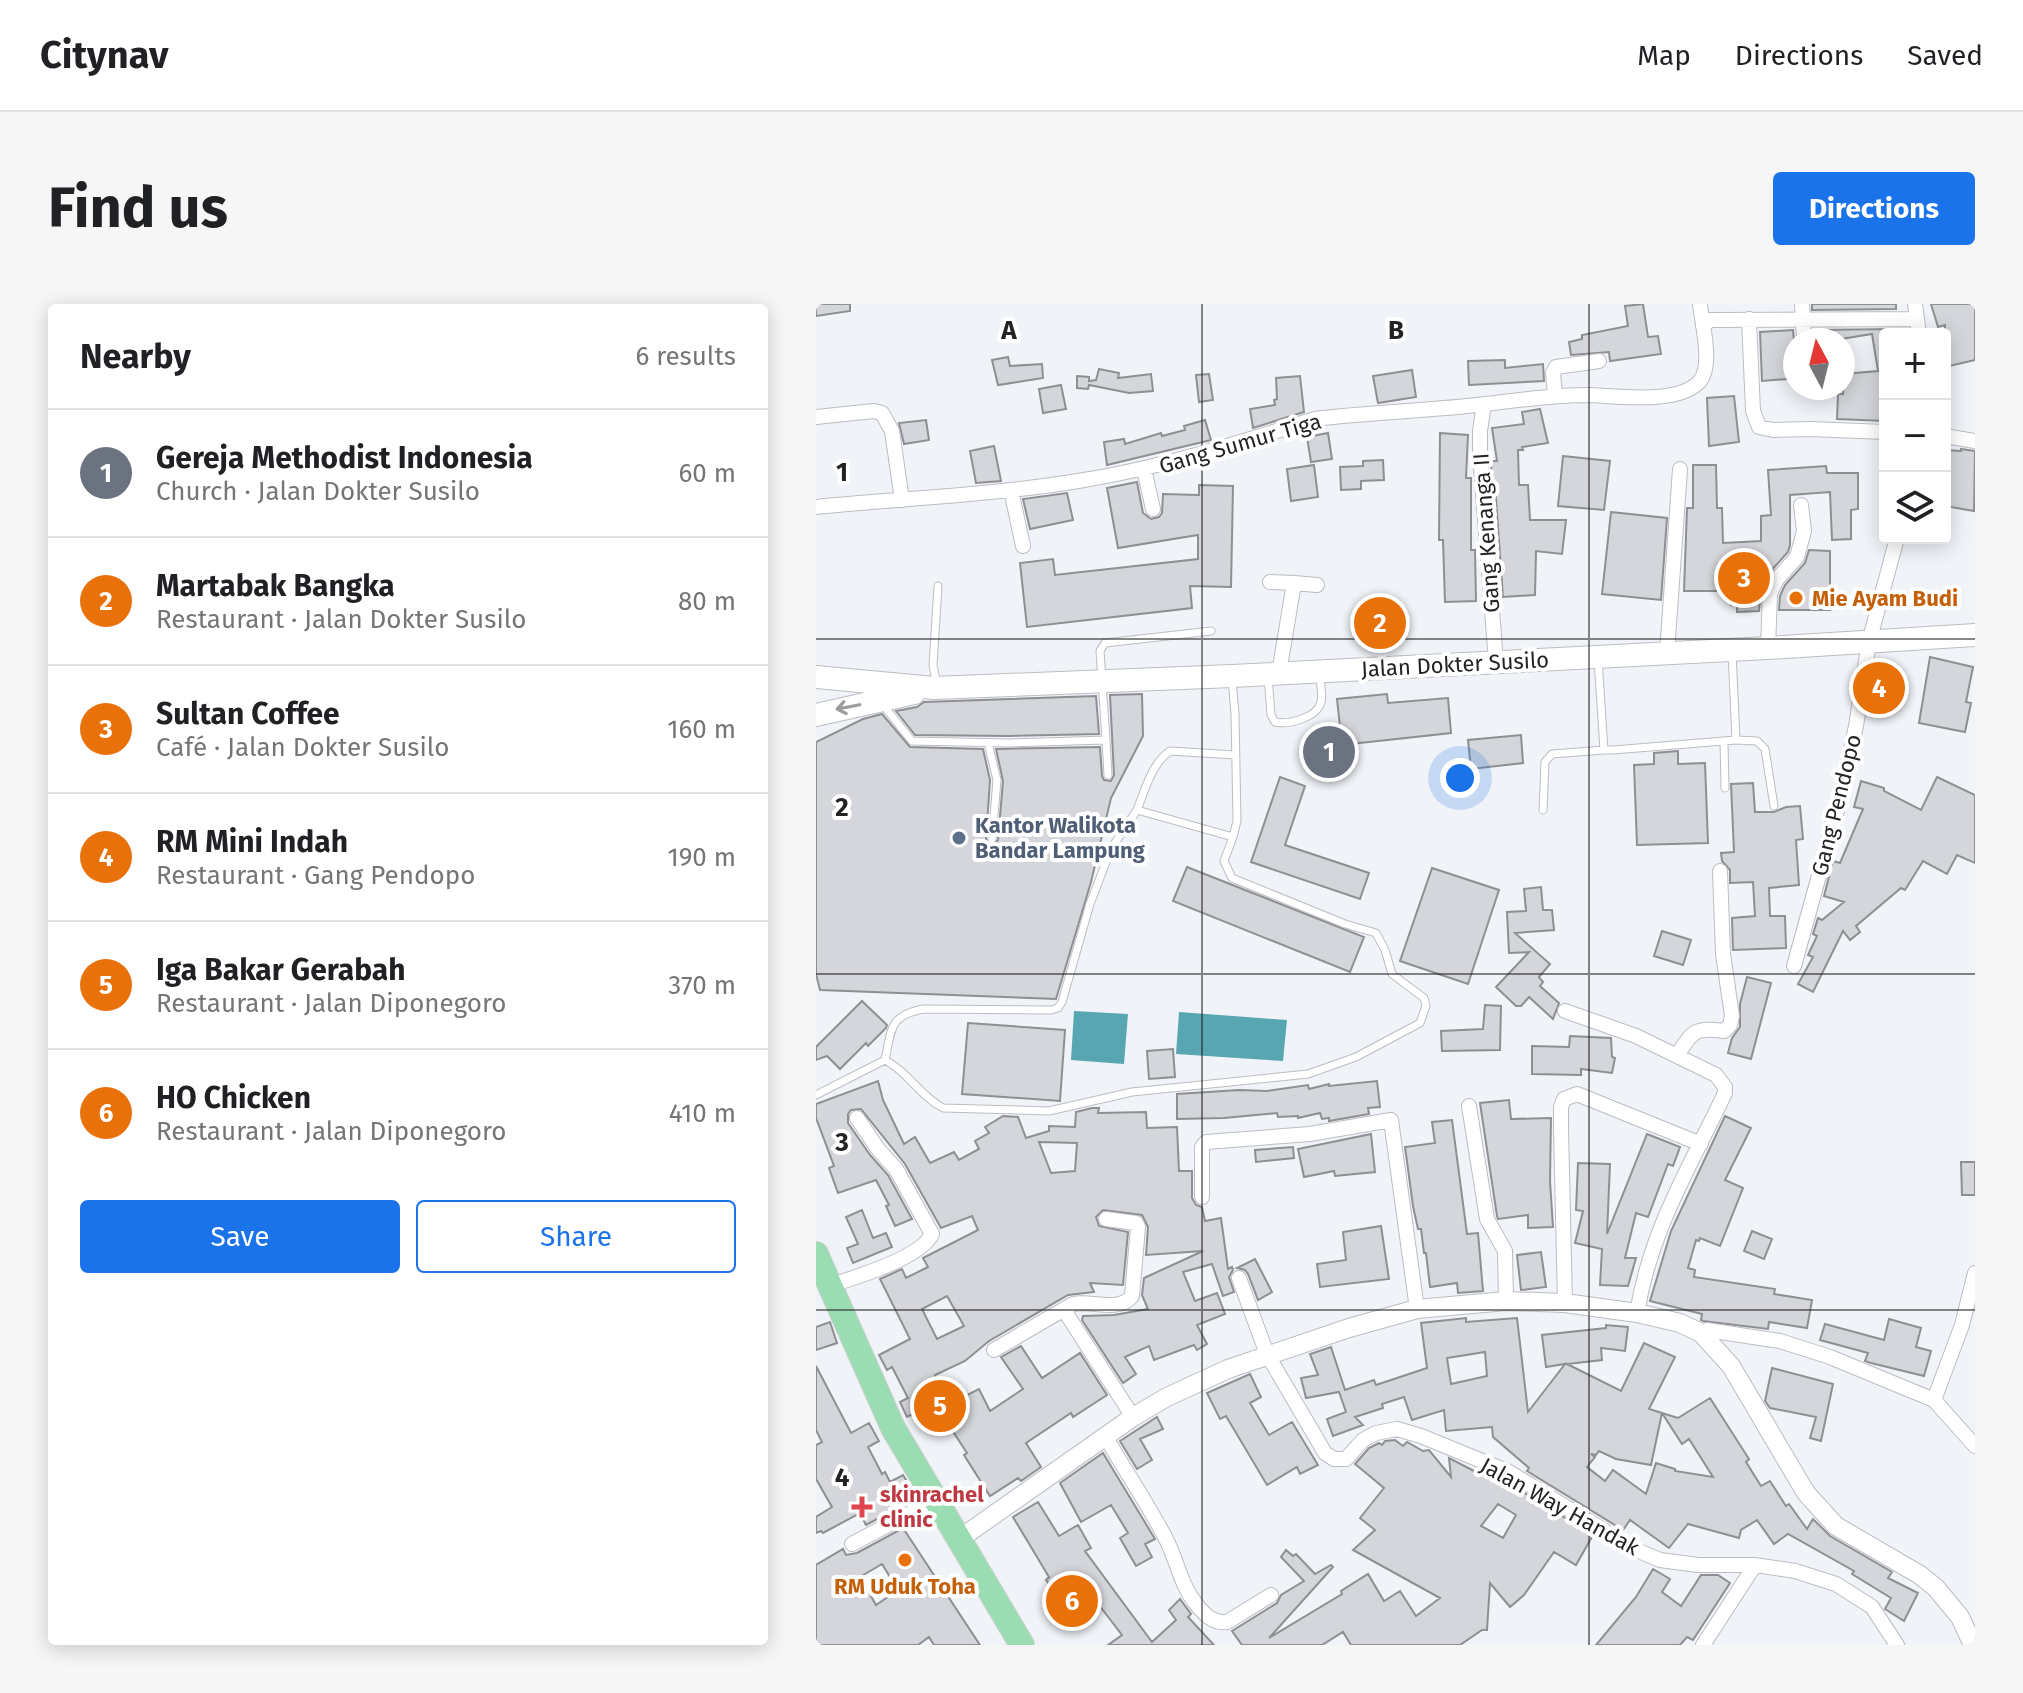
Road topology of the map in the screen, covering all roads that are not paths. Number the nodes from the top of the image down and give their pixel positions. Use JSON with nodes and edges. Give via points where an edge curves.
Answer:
{"nodes":[{"id":1,"x":1700,"y":304,"type":"edge"},
{"id":2,"x":1802,"y":312,"type":"edge"},
{"id":3,"x":1749,"y":319,"type":"junction"},
{"id":4,"x":1917,"y":319,"type":"edge"},
{"id":5,"x":1703,"y":326,"type":"junction"},
{"id":6,"x":1599,"y":361,"type":"dead end"},
{"id":7,"x":1555,"y":395,"type":"junction"},
{"id":8,"x":1484,"y":404,"type":"junction"},
{"id":9,"x":816,"y":417,"type":"edge"},
{"id":10,"x":1879,"y":432,"type":"edge"},
{"id":11,"x":1951,"y":437,"type":"edge"},
{"id":12,"x":1975,"y":441,"type":"edge"},
{"id":13,"x":1144,"y":469,"type":"junction"},
{"id":14,"x":1680,"y":469,"type":"dead end"},
{"id":15,"x":1011,"y":490,"type":"junction"},
{"id":16,"x":902,"y":500,"type":"junction"},
{"id":17,"x":1801,"y":505,"type":"dead end"},
{"id":18,"x":816,"y":507,"type":"edge"},
{"id":19,"x":1153,"y":509,"type":"dead end"},
{"id":20,"x":1895,"y":544,"type":"edge"},
{"id":21,"x":1023,"y":546,"type":"dead end"},
{"id":22,"x":1270,"y":582,"type":"dead end"},
{"id":23,"x":1294,"y":583,"type":"junction"},
{"id":24,"x":1317,"y":585,"type":"dead end"},
{"id":25,"x":938,"y":586,"type":"dead end"},
{"id":26,"x":1211,"y":631,"type":"dead end"},
{"id":27,"x":1975,"y":635,"type":"edge"},
{"id":28,"x":1869,"y":642,"type":"junction"},
{"id":29,"x":1768,"y":648,"type":"junction"},
{"id":30,"x":1731,"y":650,"type":"junction"},
{"id":31,"x":1667,"y":653,"type":"junction"},
{"id":32,"x":1598,"y":656,"type":"junction"},
{"id":33,"x":1496,"y":662,"type":"junction"},
{"id":34,"x":1320,"y":671,"type":"junction"},
{"id":35,"x":1273,"y":673,"type":"junction"},
{"id":36,"x":1232,"y":676,"type":"junction"},
{"id":37,"x":816,"y":677,"type":"edge"},
{"id":38,"x":1103,"y":682,"type":"junction"},
{"id":39,"x":936,"y":688,"type":"junction"},
{"id":40,"x":878,"y":701,"type":"junction"},
{"id":41,"x":816,"y":715,"type":"edge"},
{"id":42,"x":1106,"y":740,"type":"junction"},
{"id":43,"x":1736,"y":740,"type":"junction"},
{"id":44,"x":1724,"y":741,"type":"junction"},
{"id":45,"x":988,"y":743,"type":"junction"},
{"id":46,"x":1604,"y":750,"type":"junction"},
{"id":47,"x":1235,"y":755,"type":"junction"},
{"id":48,"x":1108,"y":775,"type":"dead end"},
{"id":49,"x":1725,"y":788,"type":"dead end"},
{"id":50,"x":1774,"y":806,"type":"dead end"},
{"id":51,"x":1137,"y":810,"type":"junction"},
{"id":52,"x":1543,"y":810,"type":"dead end"},
{"id":53,"x":1233,"y":837,"type":"junction"},
{"id":54,"x":992,"y":839,"type":"dead end"},
{"id":55,"x":1720,"y":871,"type":"dead end"},
{"id":56,"x":1794,"y":966,"type":"dead end"},
{"id":57,"x":1565,"y":1011,"type":"dead end"},
{"id":58,"x":1677,"y":1056,"type":"junction"},
{"id":59,"x":885,"y":1060,"type":"junction"},
{"id":60,"x":816,"y":1095,"type":"edge"},
{"id":61,"x":1469,"y":1106,"type":"dead end"},
{"id":62,"x":857,"y":1118,"type":"dead end"},
{"id":63,"x":1701,"y":1144,"type":"junction"},
{"id":64,"x":1202,"y":1197,"type":"dead end"},
{"id":65,"x":1106,"y":1219,"type":"dead end"},
{"id":66,"x":821,"y":1273,"type":"edge"},
{"id":67,"x":1975,"y":1273,"type":"edge"},
{"id":68,"x":1239,"y":1278,"type":"dead end"},
{"id":69,"x":1506,"y":1301,"type":"junction"},
{"id":70,"x":1565,"y":1303,"type":"junction"},
{"id":71,"x":1417,"y":1309,"type":"junction"},
{"id":72,"x":1064,"y":1310,"type":"junction"},
{"id":73,"x":1637,"y":1313,"type":"junction"},
{"id":74,"x":1701,"y":1333,"type":"junction"},
{"id":75,"x":994,"y":1350,"type":"dead end"},
{"id":76,"x":1267,"y":1354,"type":"junction"},
{"id":77,"x":1934,"y":1400,"type":"junction"},
{"id":78,"x":1133,"y":1417,"type":"junction"},
{"id":79,"x":1105,"y":1436,"type":"junction"},
{"id":80,"x":1975,"y":1446,"type":"edge"},
{"id":81,"x":935,"y":1500,"type":"junction"},
{"id":82,"x":958,"y":1540,"type":"junction"},
{"id":83,"x":852,"y":1544,"type":"dead end"},
{"id":84,"x":1755,"y":1565,"type":"junction"},
{"id":85,"x":1271,"y":1595,"type":"dead end"},
{"id":86,"x":1022,"y":1645,"type":"edge"},
{"id":87,"x":1703,"y":1645,"type":"edge"},
{"id":88,"x":1897,"y":1645,"type":"edge"},
{"id":89,"x":1973,"y":1645,"type":"edge"}],
"edges":[{"from":1,"to":5,"type":"street"},
{"from":2,"to":3,"type":"street"},
{"from":2,"to":4,"type":"street"},
{"from":3,"to":5,"type":"street","via":[[1710,320]]},
{"from":3,"to":10,"type":"street","via":[[1753,411],[1759,427]]},
{"from":5,"to":7,"type":"street","name":"Gang Sumur Tiga","via":[[1708,367],[1700,382],[1681,393]]},
{"from":6,"to":7,"type":"street","via":[[1556,367]]},
{"from":7,"to":8,"type":"street","name":"Gang Sumur Tiga"},
{"from":8,"to":13,"type":"street","name":"Gang Sumur Tiga","via":[[1315,419]]},
{"from":8,"to":33,"type":"street","name":"Gang Kenanga II","via":[[1480,454]]},
{"from":9,"to":16,"type":"street","via":[[882,413],[892,431]]},
{"from":11,"to":12,"type":"street"},
{"from":13,"to":15,"type":"street","name":"Gang Sumur Tiga"},
{"from":13,"to":19,"type":"street"},
{"from":14,"to":31,"type":"street"},
{"from":15,"to":16,"type":"street","name":"Gang Sumur Tiga"},
{"from":15,"to":21,"type":"street"},
{"from":16,"to":18,"type":"street","name":"Gang Sumur Tiga"},
{"from":17,"to":29,"type":"street","via":[[1804,531],[1797,557],[1770,593]]},
{"from":20,"to":28,"type":"street","name":"Gang Pendopo"},
{"from":22,"to":23,"type":"street"},
{"from":23,"to":24,"type":"street"},
{"from":23,"to":35,"type":"street"},
{"from":25,"to":39,"type":"lane"},
{"from":26,"to":38,"type":"lane","via":[[1105,643],[1100,651]]},
{"from":27,"to":28,"type":"main road","name":"Jalan Dokter Susilo"},
{"from":28,"to":29,"type":"main road","name":"Jalan Dokter Susilo"},
{"from":28,"to":56,"type":"street","name":"Gang Pendopo","via":[[1841,794]]},
{"from":29,"to":30,"type":"main road","name":"Jalan Dokter Susilo"},
{"from":30,"to":31,"type":"main road","name":"Jalan Dokter Susilo"},
{"from":30,"to":43,"type":"lane"},
{"from":31,"to":32,"type":"main road","name":"Jalan Dokter Susilo"},
{"from":32,"to":33,"type":"main road","name":"Jalan Dokter Susilo"},
{"from":32,"to":46,"type":"lane"},
{"from":33,"to":34,"type":"main road","name":"Jalan Dokter Susilo"},
{"from":34,"to":35,"type":"main road","name":"Jalan Dokter Susilo"},
{"from":34,"to":35,"type":"lane","via":[[1317,709],[1282,724],[1271,715]]},
{"from":35,"to":36,"type":"main road","name":"Jalan Dokter Susilo"},
{"from":36,"to":38,"type":"main road","name":"Jalan Dokter Susilo"},
{"from":36,"to":47,"type":"lane"},
{"from":37,"to":39,"type":"main road","name":"Jalan Dokter Susilo"},
{"from":38,"to":39,"type":"main road","name":"Jalan Dokter Susilo"},
{"from":38,"to":42,"type":"lane"},
{"from":39,"to":40,"type":"main road","name":"Jalan Dokter Susilo"},
{"from":40,"to":41,"type":"main road","name":"Jalan Dokter Susilo","one_way":true},
{"from":40,"to":45,"type":"lane","via":[[912,741]]},
{"from":42,"to":45,"type":"lane"},
{"from":42,"to":48,"type":"lane"},
{"from":43,"to":44,"type":"lane"},
{"from":43,"to":50,"type":"lane","via":[[1757,741],[1765,749]]},
{"from":44,"to":46,"type":"lane"},
{"from":44,"to":49,"type":"lane"},
{"from":45,"to":54,"type":"lane","via":[[997,780]]},
{"from":46,"to":52,"type":"lane","via":[[1548,756]]},
{"from":47,"to":51,"type":"lane","via":[[1170,751],[1151,776]]},
{"from":47,"to":53,"type":"lane"},
{"from":51,"to":53,"type":"lane"},
{"from":51,"to":59,"type":"lane","via":[[1111,849],[1058,1008],[904,1013],[896,1019]]},
{"from":53,"to":59,"type":"lane","via":[[1224,861],[1232,878],[1376,933],[1392,974],[1424,998],[1420,1023],[1356,1057],[1308,1074],[1132,1092],[1049,1111],[943,1108]]},
{"from":55,"to":58,"type":"street","via":[[1730,1025],[1724,1031],[1701,1028],[1689,1035]]},
{"from":57,"to":58,"type":"street"},
{"from":58,"to":63,"type":"street","via":[[1716,1075],[1725,1087]]},
{"from":59,"to":60,"type":"lane"},
{"from":61,"to":69,"type":"street","via":[[1487,1219],[1505,1251]]},
{"from":62,"to":66,"type":"street","via":[[896,1169],[932,1234],[927,1243],[872,1273]]},
{"from":63,"to":70,"type":"street","via":[[1577,1094],[1564,1099]]},
{"from":63,"to":73,"type":"street","via":[[1647,1261]]},
{"from":64,"to":71,"type":"street","via":[[1206,1142],[1310,1134],[1391,1120]]},
{"from":65,"to":72,"type":"street","via":[[1136,1223],[1132,1296],[1121,1305],[1085,1301]]},
{"from":66,"to":81,"type":"main road","via":[[893,1428]]},
{"from":67,"to":77,"type":"street"},
{"from":68,"to":76,"type":"street"},
{"from":69,"to":70,"type":"street"},
{"from":69,"to":71,"type":"street"},
{"from":70,"to":73,"type":"street"},
{"from":71,"to":76,"type":"street"},
{"from":72,"to":75,"type":"street"},
{"from":72,"to":78,"type":"street"},
{"from":73,"to":74,"type":"street"},
{"from":74,"to":77,"type":"street","via":[[1780,1341]]},
{"from":74,"to":89,"type":"street","via":[[1731,1366],[1806,1493],[1836,1526],[1936,1588],[1960,1617]]},
{"from":76,"to":78,"type":"street"},
{"from":76,"to":84,"type":"street","name":"Jalan Way Handak","via":[[1325,1453],[1334,1459],[1346,1459],[1376,1433],[1397,1429],[1509,1472],[1660,1560]]},
{"from":77,"to":80,"type":"street"},
{"from":78,"to":79,"type":"street"},
{"from":79,"to":82,"type":"street"},
{"from":79,"to":85,"type":"street","via":[[1167,1540],[1194,1602],[1207,1615],[1227,1622]]},
{"from":81,"to":82,"type":"main road"},
{"from":81,"to":83,"type":"street"},
{"from":82,"to":86,"type":"main road"},
{"from":84,"to":87,"type":"street"},
{"from":84,"to":88,"type":"street","name":"Jalan Way Handak","via":[[1836,1584],[1872,1607]]}]}
